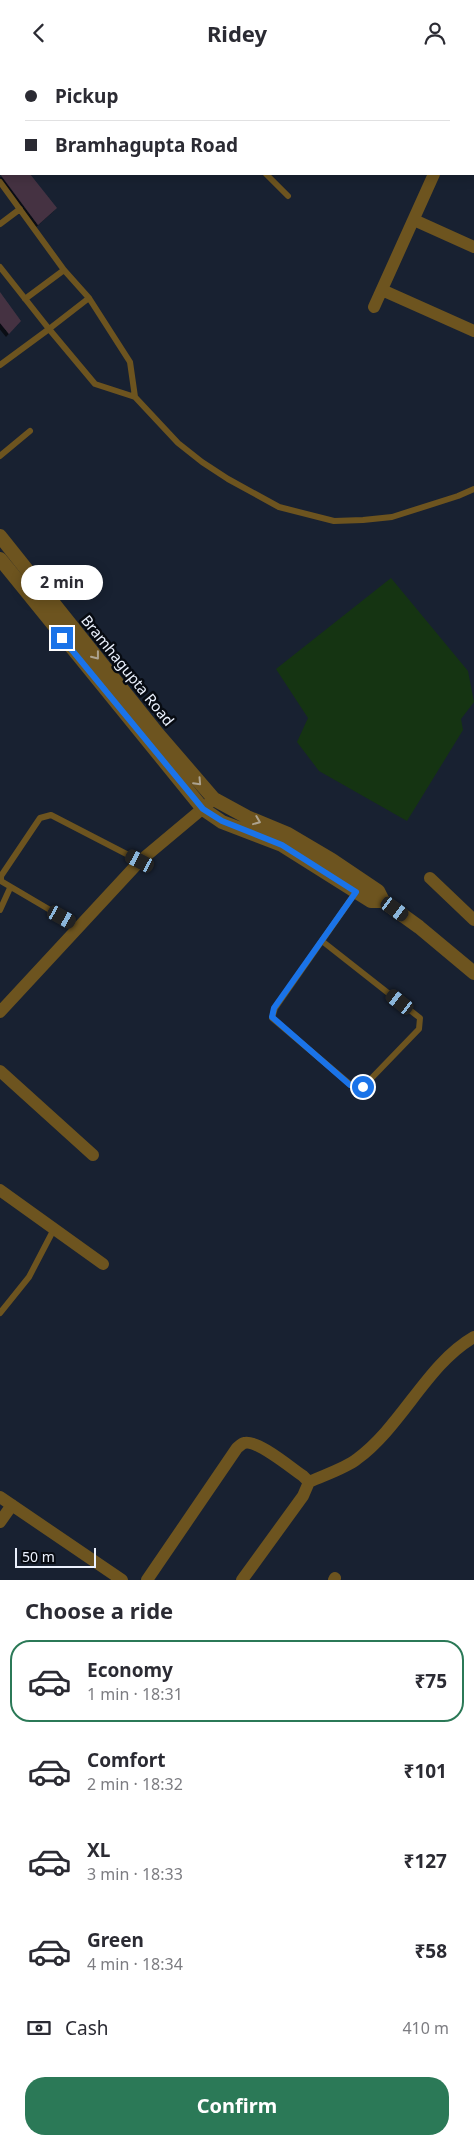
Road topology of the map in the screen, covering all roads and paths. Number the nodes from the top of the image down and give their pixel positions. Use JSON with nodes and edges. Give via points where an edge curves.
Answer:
{"nodes":[{"id":1,"x":267,"y":175,"type":"edge"},
{"id":2,"x":434,"y":175,"type":"edge"},
{"id":3,"x":0,"y":182,"type":"edge"},
{"id":4,"x":288,"y":196,"type":"dead end"},
{"id":5,"x":20,"y":209,"type":"junction"},
{"id":6,"x":414,"y":220,"type":"junction"},
{"id":7,"x":0,"y":224,"type":"edge"},
{"id":8,"x":474,"y":247,"type":"edge"},
{"id":9,"x":0,"y":267,"type":"edge"},
{"id":10,"x":64,"y":270,"type":"junction"},
{"id":11,"x":382,"y":289,"type":"junction"},
{"id":12,"x":89,"y":298,"type":"junction"},
{"id":13,"x":25,"y":299,"type":"junction"},
{"id":14,"x":374,"y":307,"type":"dead end"},
{"id":15,"x":49,"y":329,"type":"junction"},
{"id":16,"x":474,"y":331,"type":"edge"},
{"id":17,"x":0,"y":365,"type":"edge"},
{"id":18,"x":136,"y":397,"type":"junction"},
{"id":19,"x":30,"y":431,"type":"dead end"},
{"id":20,"x":0,"y":456,"type":"edge"},
{"id":21,"x":474,"y":489,"type":"edge"},
{"id":22,"x":0,"y":536,"type":"edge"},
{"id":23,"x":0,"y":559,"type":"edge"},
{"id":24,"x":214,"y":799,"type":"junction"},
{"id":25,"x":203,"y":809,"type":"junction"},
{"id":26,"x":140,"y":861,"type":"junction"},
{"id":27,"x":430,"y":878,"type":"dead end"},
{"id":28,"x":10,"y":888,"type":"junction"},
{"id":29,"x":356,"y":892,"type":"junction"},
{"id":30,"x":383,"y":901,"type":"junction"},
{"id":31,"x":0,"y":910,"type":"edge"},
{"id":32,"x":474,"y":920,"type":"edge"},
{"id":33,"x":79,"y":927,"type":"junction"},
{"id":34,"x":322,"y":941,"type":"junction"},
{"id":35,"x":474,"y":973,"type":"edge"},
{"id":36,"x":0,"y":1012,"type":"edge"},
{"id":37,"x":0,"y":1071,"type":"edge"},
{"id":38,"x":93,"y":1155,"type":"dead end"},
{"id":39,"x":0,"y":1190,"type":"edge"},
{"id":40,"x":54,"y":1229,"type":"junction"},
{"id":41,"x":103,"y":1264,"type":"dead end"},
{"id":42,"x":0,"y":1313,"type":"edge"},
{"id":43,"x":474,"y":1337,"type":"edge"},
{"id":44,"x":308,"y":1482,"type":"junction"},
{"id":45,"x":0,"y":1497,"type":"edge"},
{"id":46,"x":12,"y":1505,"type":"junction"},
{"id":47,"x":0,"y":1521,"type":"edge"},
{"id":48,"x":122,"y":1580,"type":"edge"},
{"id":49,"x":147,"y":1580,"type":"edge"},
{"id":50,"x":242,"y":1580,"type":"edge"}],
"edges":[{"from":1,"to":4,"type":"lane"},
{"from":2,"to":6,"type":"street"},
{"from":3,"to":5,"type":"lane"},
{"from":5,"to":7,"type":"lane"},
{"from":5,"to":10,"type":"lane"},
{"from":6,"to":8,"type":"street"},
{"from":6,"to":11,"type":"street"},
{"from":9,"to":13,"type":"lane"},
{"from":10,"to":12,"type":"lane"},
{"from":10,"to":13,"type":"lane"},
{"from":11,"to":14,"type":"street"},
{"from":11,"to":16,"type":"street"},
{"from":12,"to":15,"type":"lane"},
{"from":12,"to":18,"type":"lane","via":[[130,362]]},
{"from":13,"to":15,"type":"lane"},
{"from":15,"to":17,"type":"lane"},
{"from":15,"to":18,"type":"lane","via":[[96,384]]},
{"from":18,"to":21,"type":"lane","via":[[178,443],[202,462],[279,507],[306,515],[334,521],[392,517]]},
{"from":19,"to":20,"type":"lane"},
{"from":22,"to":24,"type":"street","name":"Bramhagupta Road","one_way":true,"via":[[170,749]]},
{"from":23,"to":25,"type":"street","name":"Bramhagupta Road"},
{"from":24,"to":25,"type":"street"},
{"from":24,"to":30,"type":"street","name":"Bramhagupta Road","one_way":true,"via":[[309,845],[378,891]]},
{"from":25,"to":26,"type":"street"},
{"from":25,"to":29,"type":"street","name":"Bramhagupta Road","via":[[222,821],[282,845]]},
{"from":26,"to":28,"type":"lane","via":[[46,815],[40,818],[1,876],[1,881]]},
{"from":26,"to":33,"type":"street"},
{"from":27,"to":32,"type":"street"},
{"from":28,"to":31,"type":"lane"},
{"from":28,"to":33,"type":"lane"},
{"from":29,"to":30,"type":"street","name":"Bramhagupta Road","via":[[371,901]]},
{"from":29,"to":34,"type":"lane"},
{"from":30,"to":35,"type":"street"},
{"from":33,"to":36,"type":"street"},
{"from":34,"to":34,"type":"lane","via":[[274,1008],[272,1017],[350,1085],[363,1087],[419,1029],[420,1019]]},
{"from":37,"to":38,"type":"street"},
{"from":39,"to":40,"type":"street"},
{"from":40,"to":41,"type":"street"},
{"from":40,"to":42,"type":"lane","via":[[29,1277]]},
{"from":43,"to":44,"type":"street","via":[[458,1346],[389,1427],[357,1459]]},
{"from":44,"to":49,"type":"street","via":[[259,1445],[244,1443],[237,1447]]},
{"from":44,"to":50,"type":"street","via":[[303,1496]]},
{"from":45,"to":46,"type":"street"},
{"from":46,"to":47,"type":"street"},
{"from":46,"to":48,"type":"street"}]}
